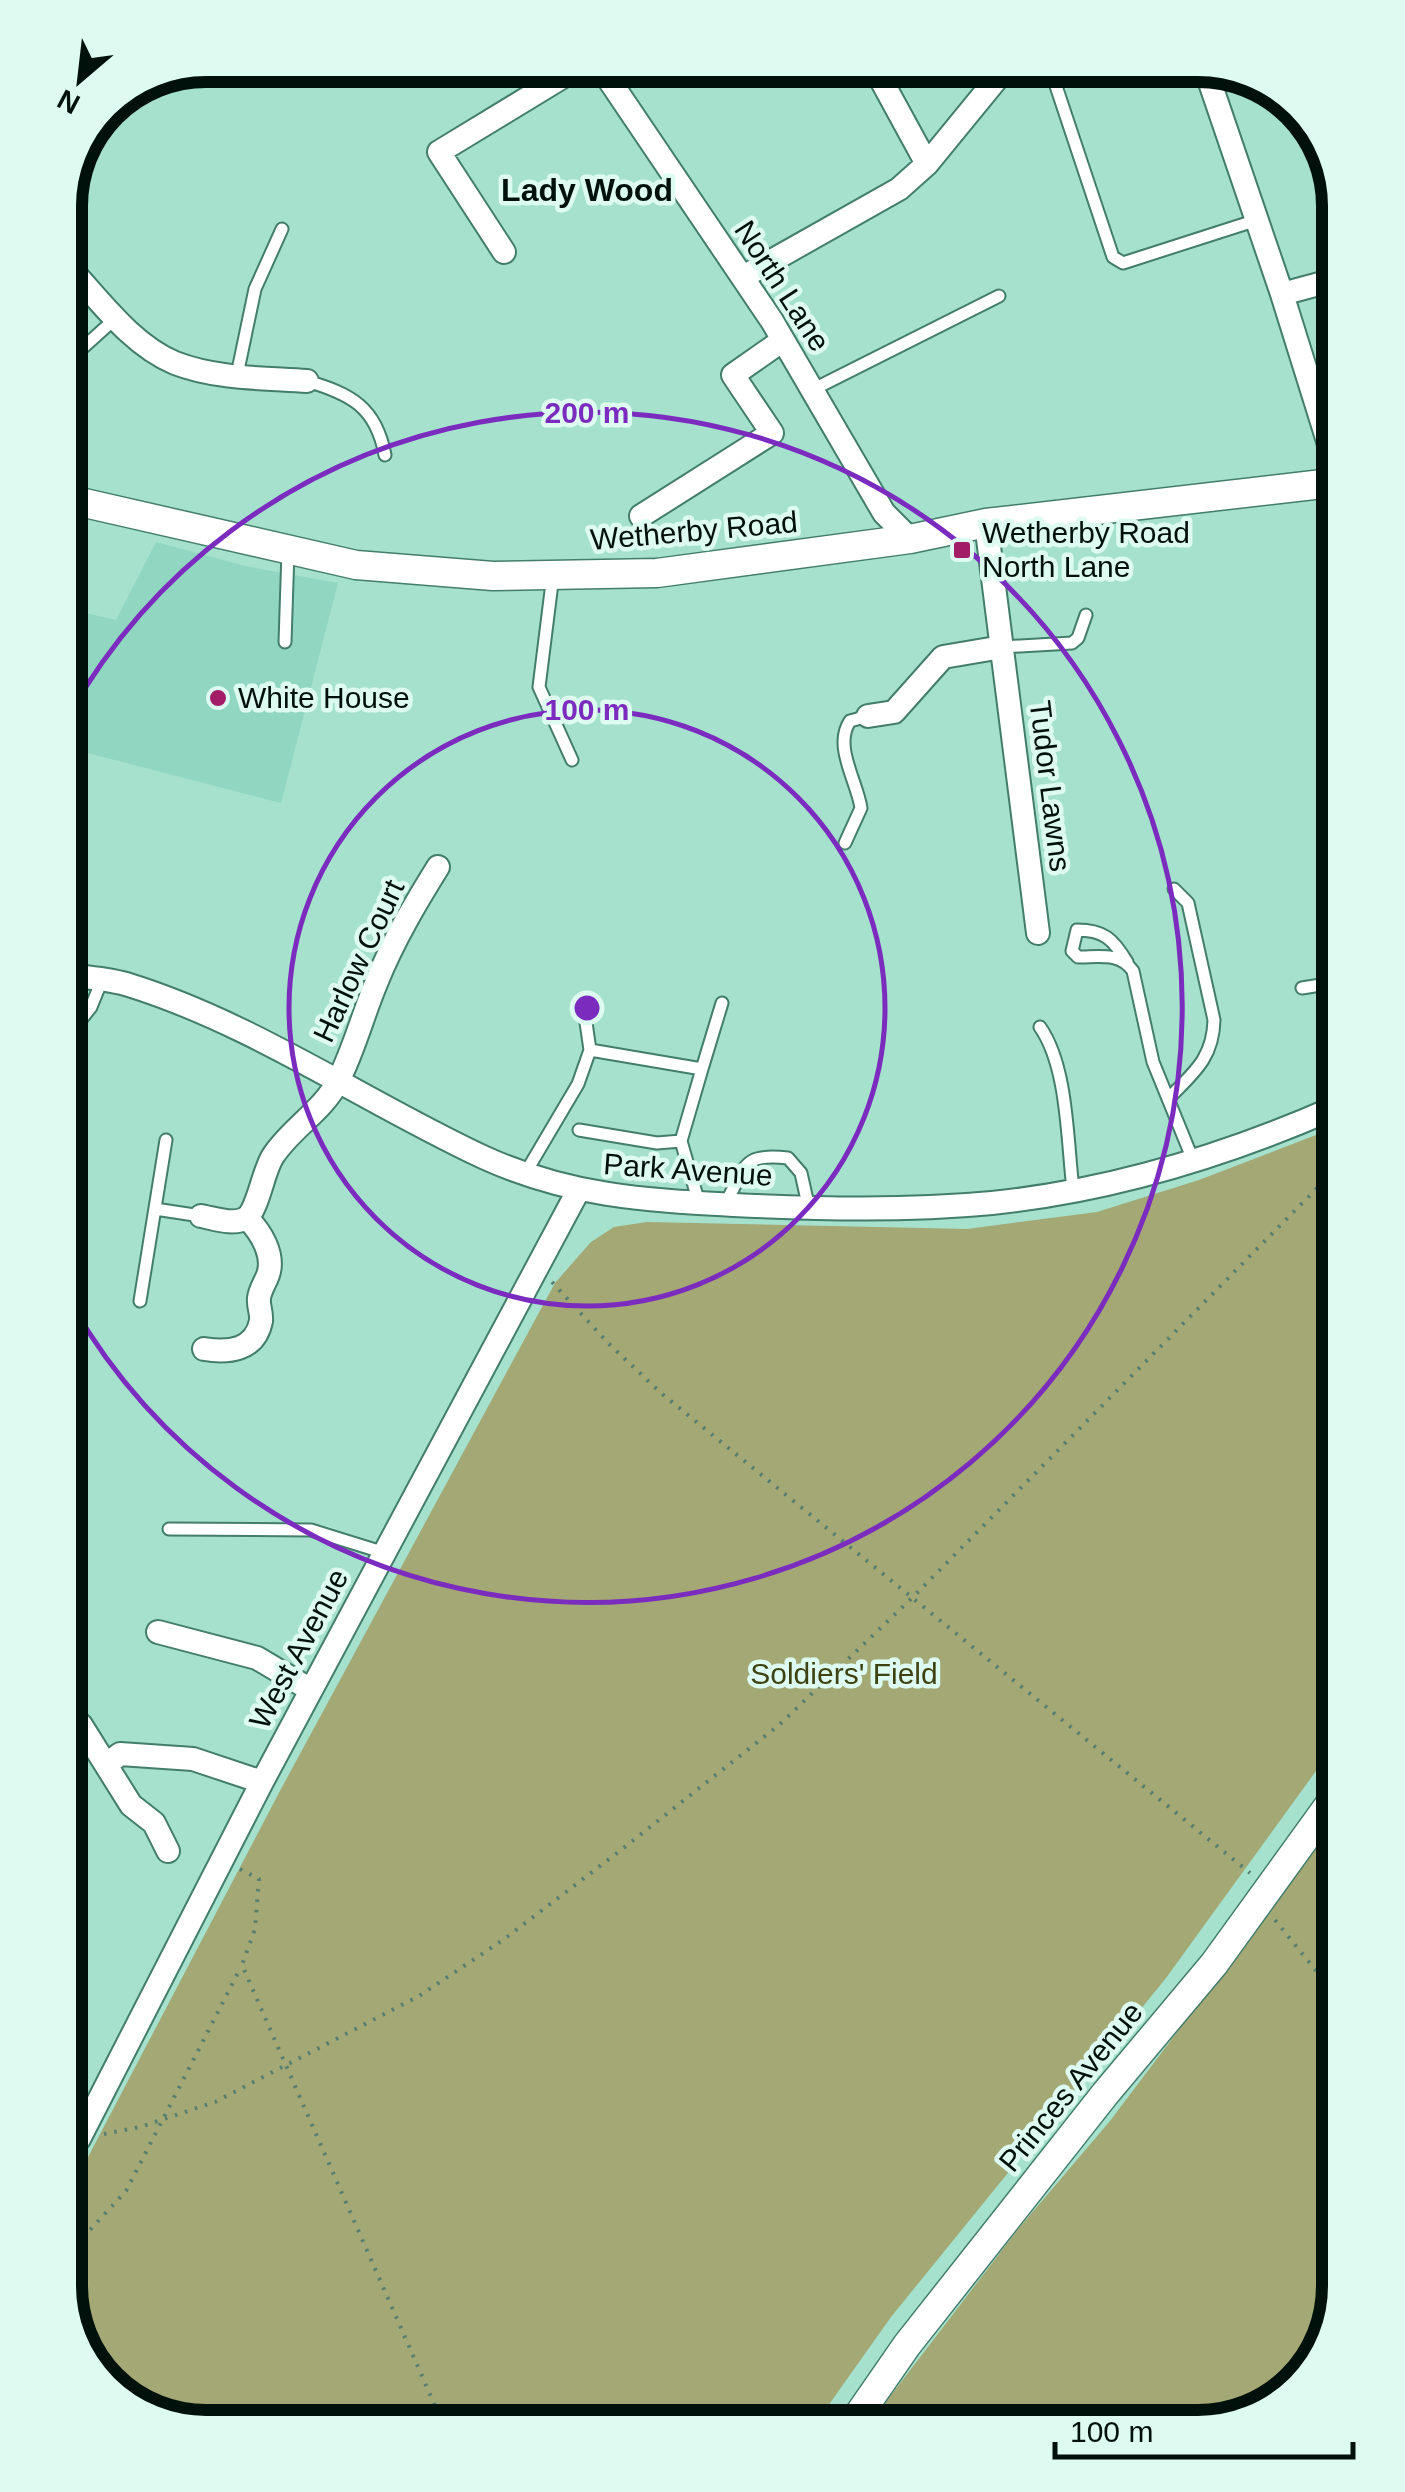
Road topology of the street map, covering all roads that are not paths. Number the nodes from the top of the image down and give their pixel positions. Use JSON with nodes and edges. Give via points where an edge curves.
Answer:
{"nodes":[{"id":1,"x":554,"y":82,"type":"edge"},
{"id":2,"x":611,"y":82,"type":"edge"},
{"id":3,"x":882,"y":83,"type":"edge"},
{"id":4,"x":993,"y":83,"type":"edge"},
{"id":5,"x":1055,"y":83,"type":"edge"},
{"id":6,"x":1210,"y":83,"type":"edge"},
{"id":7,"x":927,"y":164,"type":"junction"},
{"id":8,"x":1257,"y":220,"type":"junction"},
{"id":9,"x":282,"y":228,"type":"dead end"},
{"id":10,"x":504,"y":252,"type":"dead end"},
{"id":11,"x":743,"y":277,"type":"junction"},
{"id":12,"x":83,"y":282,"type":"edge"},
{"id":13,"x":1322,"y":283,"type":"edge"},
{"id":14,"x":1282,"y":294,"type":"junction"},
{"id":15,"x":999,"y":296,"type":"dead end"},
{"id":16,"x":117,"y":318,"type":"junction"},
{"id":17,"x":783,"y":340,"type":"junction"},
{"id":18,"x":83,"y":349,"type":"edge"},
{"id":19,"x":237,"y":375,"type":"junction"},
{"id":20,"x":307,"y":381,"type":"joint"},
{"id":21,"x":812,"y":390,"type":"junction"},
{"id":22,"x":1322,"y":425,"type":"edge"},
{"id":23,"x":385,"y":455,"type":"dead end"},
{"id":24,"x":1322,"y":484,"type":"edge"},
{"id":25,"x":83,"y":502,"type":"edge"},
{"id":26,"x":642,"y":516,"type":"dead end"},
{"id":27,"x":986,"y":523,"type":"junction"},
{"id":28,"x":910,"y":539,"type":"junction"},
{"id":29,"x":288,"y":550,"type":"junction"},
{"id":30,"x":553,"y":575,"type":"junction"},
{"id":31,"x":1086,"y":615,"type":"dead end"},
{"id":32,"x":285,"y":642,"type":"dead end"},
{"id":33,"x":1002,"y":647,"type":"junction"},
{"id":34,"x":868,"y":716,"type":"joint"},
{"id":35,"x":572,"y":760,"type":"dead end"},
{"id":36,"x":845,"y":843,"type":"dead end"},
{"id":37,"x":438,"y":867,"type":"dead end"},
{"id":38,"x":1174,"y":889,"type":"dead end"},
{"id":39,"x":1038,"y":933,"type":"dead end"},
{"id":40,"x":1127,"y":962,"type":"junction"},
{"id":41,"x":83,"y":976,"type":"edge"},
{"id":42,"x":102,"y":980,"type":"junction"},
{"id":43,"x":1322,"y":985,"type":"edge"},
{"id":44,"x":1302,"y":988,"type":"dead end"},
{"id":45,"x":583,"y":1002,"type":"dead end"},
{"id":46,"x":722,"y":1003,"type":"dead end"},
{"id":47,"x":83,"y":1018,"type":"edge"},
{"id":48,"x":1040,"y":1027,"type":"dead end"},
{"id":49,"x":590,"y":1050,"type":"junction"},
{"id":50,"x":702,"y":1068,"type":"junction"},
{"id":51,"x":338,"y":1081,"type":"junction"},
{"id":52,"x":1168,"y":1099,"type":"junction"},
{"id":53,"x":1322,"y":1113,"type":"edge"},
{"id":54,"x":579,"y":1130,"type":"dead end"},
{"id":55,"x":166,"y":1140,"type":"dead end"},
{"id":56,"x":681,"y":1142,"type":"junction"},
{"id":57,"x":1192,"y":1160,"type":"junction"},
{"id":58,"x":526,"y":1172,"type":"junction"},
{"id":59,"x":1073,"y":1189,"type":"junction"},
{"id":60,"x":578,"y":1191,"type":"junction"},
{"id":61,"x":699,"y":1203,"type":"junction"},
{"id":62,"x":725,"y":1204,"type":"junction"},
{"id":63,"x":155,"y":1209,"type":"junction"},
{"id":64,"x":808,"y":1209,"type":"junction"},
{"id":65,"x":201,"y":1216,"type":"joint"},
{"id":66,"x":247,"y":1218,"type":"junction"},
{"id":67,"x":140,"y":1300,"type":"dead end"},
{"id":68,"x":204,"y":1349,"type":"dead end"},
{"id":69,"x":169,"y":1528,"type":"dead end"},
{"id":70,"x":384,"y":1552,"type":"junction"},
{"id":71,"x":158,"y":1632,"type":"dead end"},
{"id":72,"x":311,"y":1690,"type":"junction"},
{"id":73,"x":82,"y":1731,"type":"edge"},
{"id":74,"x":107,"y":1764,"type":"junction"},
{"id":75,"x":262,"y":1782,"type":"junction"},
{"id":76,"x":1322,"y":1815,"type":"edge"},
{"id":77,"x":168,"y":1851,"type":"dead end"},
{"id":78,"x":82,"y":2133,"type":"edge"},
{"id":79,"x":862,"y":2410,"type":"edge"}],
"edges":[{"from":1,"to":10,"type":"street","via":[[440,152]]},
{"from":2,"to":11,"type":"street","name":"North Lane"},
{"from":3,"to":7,"type":"street"},
{"from":4,"to":7,"type":"street"},
{"from":5,"to":8,"type":"lane","via":[[1113,257],[1123,263]]},
{"from":6,"to":8,"type":"street"},
{"from":7,"to":11,"type":"street","via":[[899,188]]},
{"from":8,"to":14,"type":"street"},
{"from":9,"to":19,"type":"lane","via":[[255,289]]},
{"from":11,"to":17,"type":"street","name":"North Lane"},
{"from":12,"to":16,"type":"street"},
{"from":13,"to":14,"type":"street"},
{"from":14,"to":22,"type":"street"},
{"from":15,"to":21,"type":"lane"},
{"from":16,"to":18,"type":"lane"},
{"from":16,"to":19,"type":"street","via":[[174,363]]},
{"from":17,"to":21,"type":"street","name":"North Lane"},
{"from":17,"to":26,"type":"street","via":[[733,375],[772,433]]},
{"from":19,"to":20,"type":"street"},
{"from":20,"to":23,"type":"lane","via":[[357,402],[377,427]]},
{"from":21,"to":28,"type":"street","name":"North Lane","via":[[884,513]]},
{"from":24,"to":27,"type":"street","name":"Wetherby Road"},
{"from":25,"to":29,"type":"street","name":"Wetherby Road"},
{"from":27,"to":28,"type":"street","name":"Wetherby Road"},
{"from":27,"to":33,"type":"street","name":"Tudor Lawns"},
{"from":28,"to":30,"type":"street","name":"Wetherby Road","via":[[657,573]]},
{"from":29,"to":30,"type":"street","name":"Wetherby Road","via":[[356,565]]},
{"from":29,"to":32,"type":"lane"},
{"from":30,"to":35,"type":"lane","via":[[540,687]]},
{"from":31,"to":33,"type":"lane","via":[[1072,643]]},
{"from":33,"to":34,"type":"street","via":[[943,657],[894,712]]},
{"from":33,"to":39,"type":"street","name":"Tudor Lawns"},
{"from":34,"to":36,"type":"lane","via":[[845,728],[862,808]]},
{"from":37,"to":51,"type":"street","name":"Harlow Court","via":[[402,924]]},
{"from":38,"to":52,"type":"lane","via":[[1188,903],[1214,1034],[1208,1054]]},
{"from":40,"to":40,"type":"lane","via":[[1078,957],[1072,950],[1077,930],[1113,939]]},
{"from":40,"to":52,"type":"lane"},
{"from":41,"to":42,"type":"street","name":"Park Avenue"},
{"from":42,"to":47,"type":"lane"},
{"from":42,"to":51,"type":"street","name":"Park Avenue","via":[[234,1027]]},
{"from":43,"to":44,"type":"lane"},
{"from":45,"to":49,"type":"lane"},
{"from":46,"to":50,"type":"lane"},
{"from":48,"to":59,"type":"lane","via":[[1057,1065]]},
{"from":49,"to":50,"type":"lane"},
{"from":49,"to":58,"type":"lane","via":[[578,1084]]},
{"from":50,"to":56,"type":"lane"},
{"from":51,"to":58,"type":"street","name":"Park Avenue"},
{"from":51,"to":66,"type":"street","name":"Harlow Court","via":[[272,1157]]},
{"from":52,"to":57,"type":"lane"},
{"from":53,"to":57,"type":"street","name":"Park Avenue"},
{"from":54,"to":56,"type":"lane"},
{"from":55,"to":63,"type":"lane"},
{"from":56,"to":61,"type":"lane"},
{"from":57,"to":59,"type":"street","name":"Park Avenue"},
{"from":58,"to":60,"type":"street","name":"Park Avenue"},
{"from":59,"to":64,"type":"street","name":"Park Avenue","via":[[992,1203]]},
{"from":60,"to":61,"type":"street","name":"Park Avenue"},
{"from":60,"to":70,"type":"street","name":"West Avenue"},
{"from":61,"to":62,"type":"street","name":"Park Avenue"},
{"from":62,"to":64,"type":"street","name":"Park Avenue"},
{"from":62,"to":64,"type":"lane","via":[[759,1155],[788,1158],[802,1174]]},
{"from":63,"to":65,"type":"lane"},
{"from":63,"to":67,"type":"lane"},
{"from":65,"to":66,"type":"street"},
{"from":66,"to":68,"type":"street","via":[[270,1261],[259,1294],[260,1324],[237,1350]]},
{"from":69,"to":70,"type":"lane","via":[[311,1530]]},
{"from":70,"to":72,"type":"street","name":"West Avenue"},
{"from":71,"to":72,"type":"street","via":[[257,1658]]},
{"from":72,"to":75,"type":"street","name":"West Avenue"},
{"from":73,"to":74,"type":"street"},
{"from":74,"to":75,"type":"street","via":[[120,1754],[192,1759]]},
{"from":74,"to":77,"type":"street"},
{"from":75,"to":78,"type":"street","name":"West Avenue"},
{"from":76,"to":79,"type":"street","name":"Princes Avenue","via":[[1214,1964],[907,2344]]}]}
